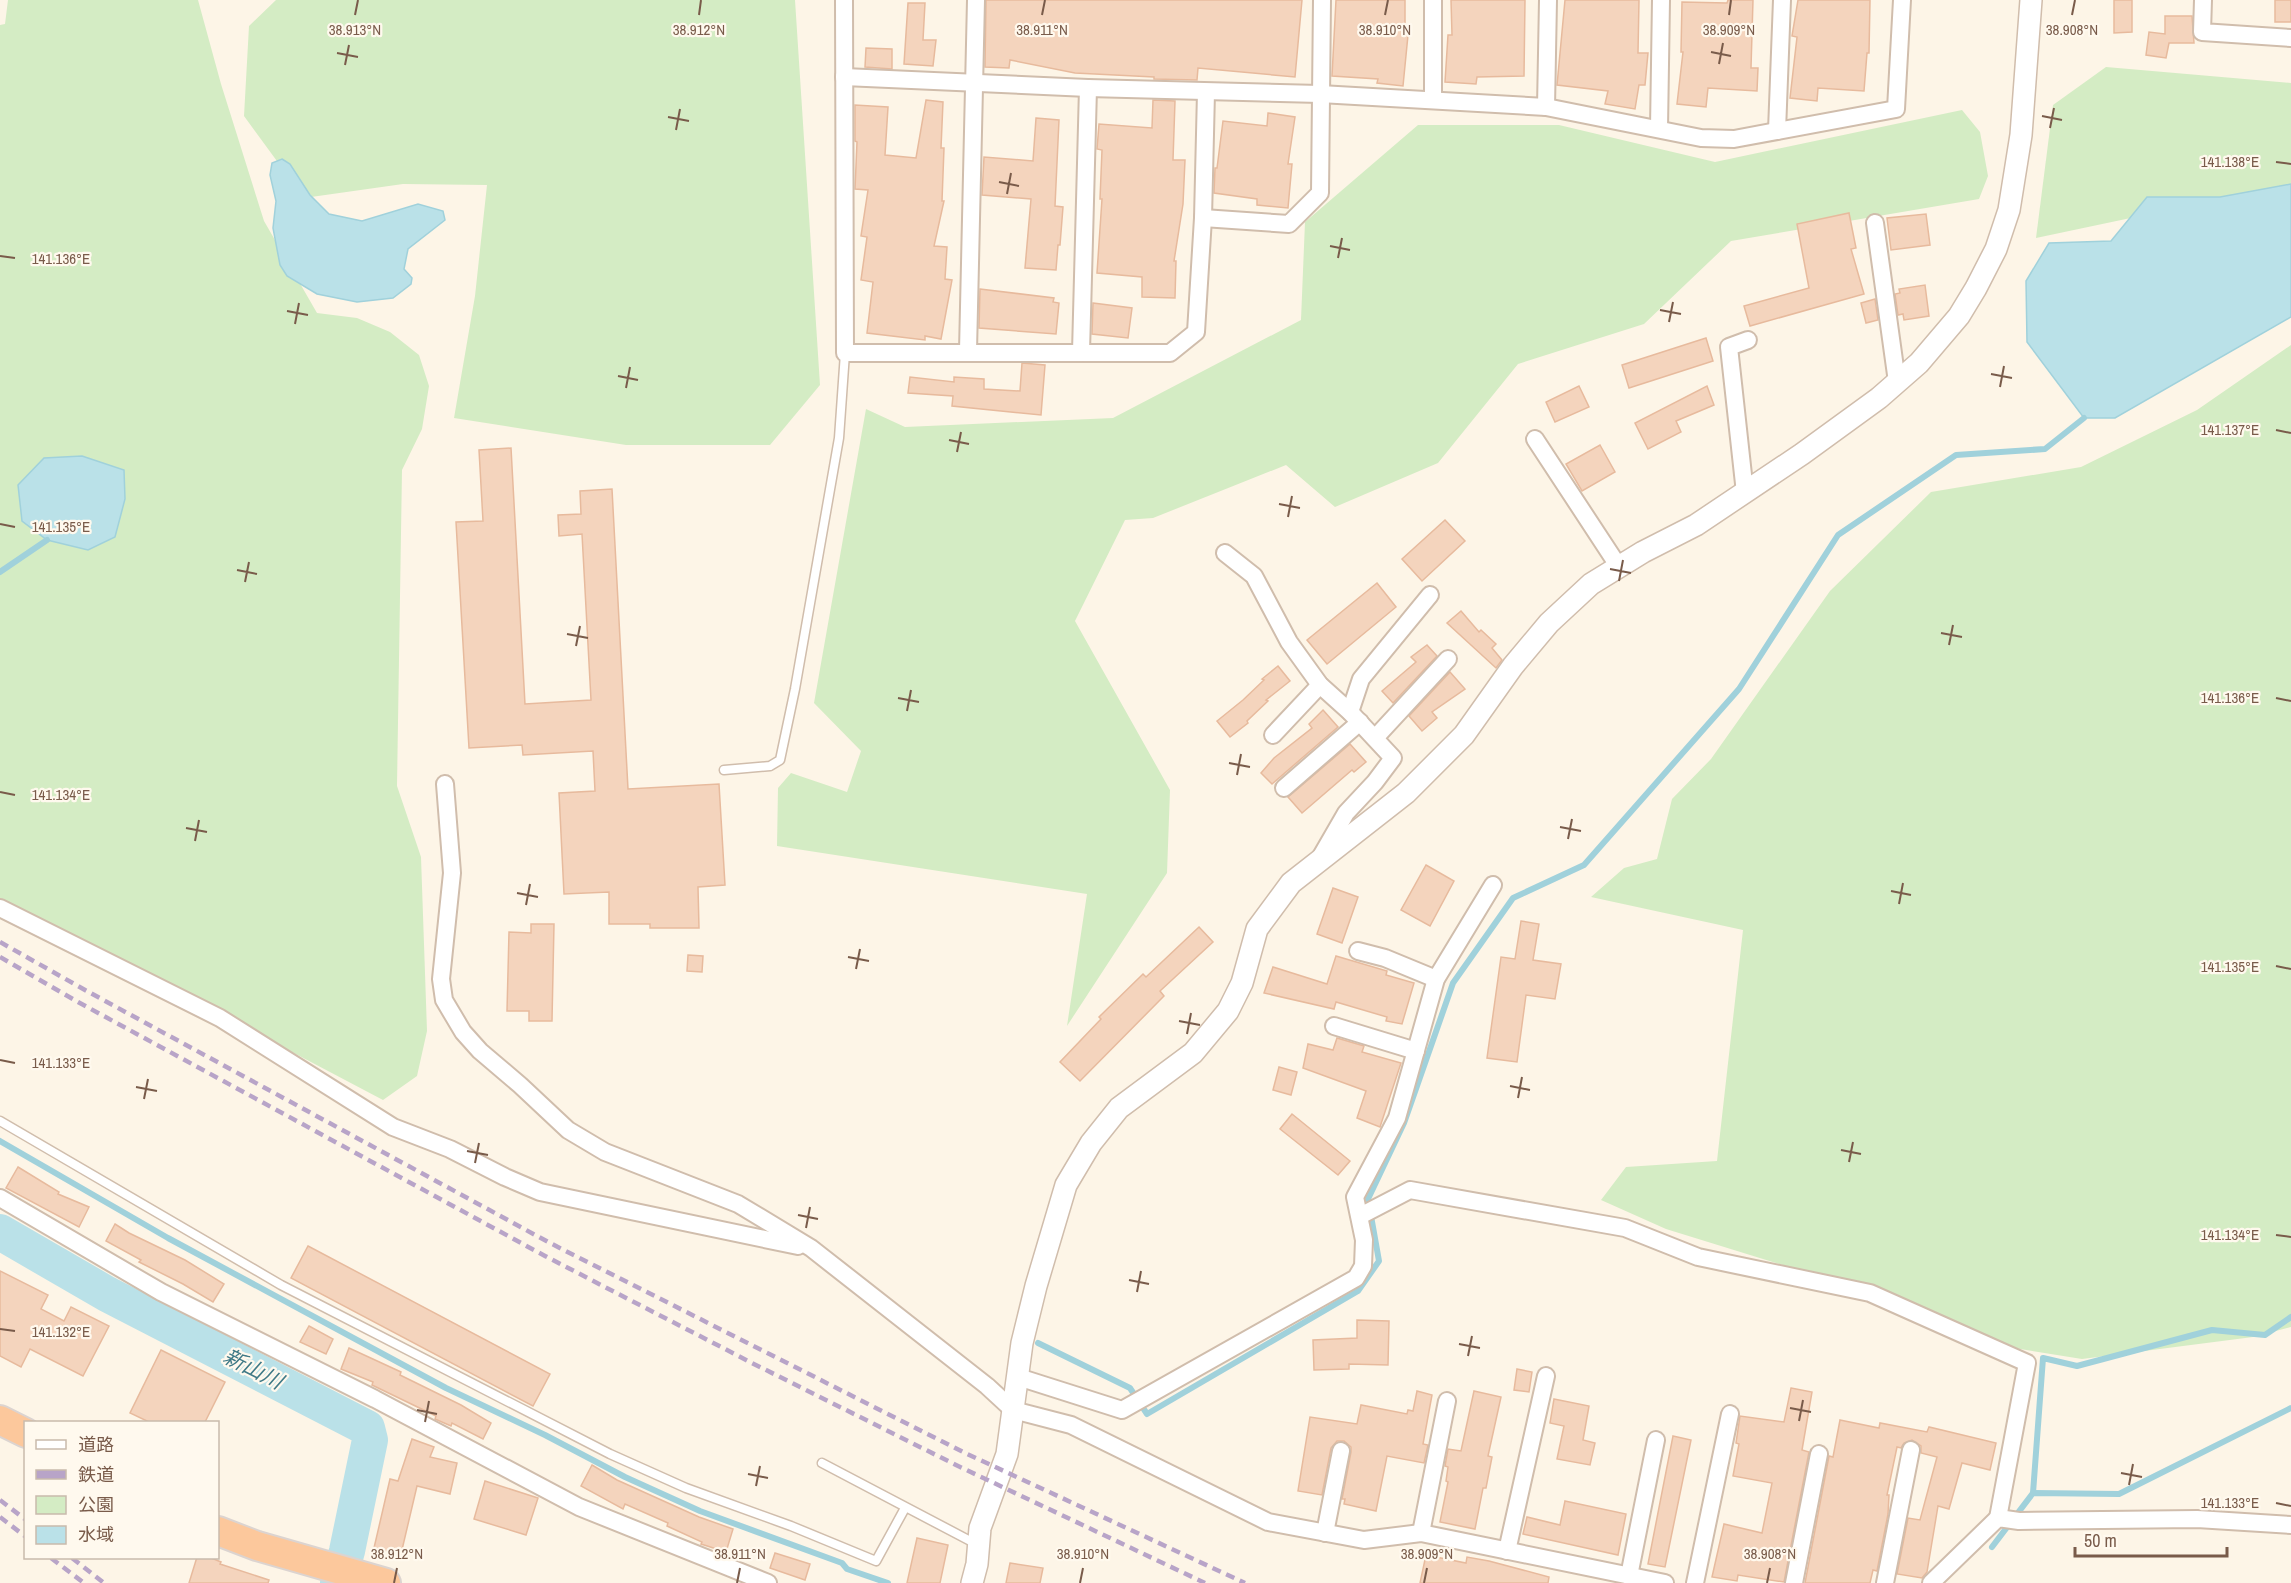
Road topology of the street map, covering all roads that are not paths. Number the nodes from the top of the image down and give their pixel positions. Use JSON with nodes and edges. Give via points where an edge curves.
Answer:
{"nodes":[{"id":1,"x":844,"y":0,"type":"edge"},
{"id":2,"x":976,"y":0,"type":"edge"},
{"id":3,"x":1322,"y":0,"type":"edge"},
{"id":4,"x":1433,"y":0,"type":"edge"},
{"id":5,"x":1548,"y":0,"type":"edge"},
{"id":6,"x":1661,"y":0,"type":"edge"},
{"id":7,"x":1782,"y":0,"type":"edge"},
{"id":8,"x":1902,"y":0,"type":"edge"},
{"id":9,"x":2031,"y":0,"type":"edge"},
{"id":10,"x":2204,"y":0,"type":"edge"},
{"id":11,"x":2291,"y":38,"type":"edge"},
{"id":12,"x":844,"y":77,"type":"junction"},
{"id":13,"x":974,"y":83,"type":"junction"},
{"id":14,"x":1088,"y":88,"type":"junction"},
{"id":15,"x":1206,"y":92,"type":"junction"},
{"id":16,"x":1320,"y":93,"type":"junction"},
{"id":17,"x":1433,"y":99,"type":"junction"},
{"id":18,"x":1545,"y":107,"type":"junction"},
{"id":19,"x":1659,"y":128,"type":"junction"},
{"id":20,"x":1777,"y":131,"type":"junction"},
{"id":21,"x":1203,"y":218,"type":"junction"},
{"id":22,"x":1875,"y":223,"type":"dead end"},
{"id":23,"x":1748,"y":340,"type":"dead end"},
{"id":24,"x":968,"y":351,"type":"junction"},
{"id":25,"x":1081,"y":352,"type":"junction"},
{"id":26,"x":845,"y":353,"type":"junction"},
{"id":27,"x":1897,"y":382,"type":"junction"},
{"id":28,"x":1535,"y":439,"type":"dead end"},
{"id":29,"x":1745,"y":493,"type":"junction"},
{"id":30,"x":1225,"y":553,"type":"dead end"},
{"id":31,"x":1619,"y":567,"type":"junction"},
{"id":32,"x":1430,"y":595,"type":"dead end"},
{"id":33,"x":1448,"y":659,"type":"dead end"},
{"id":34,"x":1320,"y":685,"type":"junction"},
{"id":35,"x":1355,"y":717,"type":"junction"},
{"id":36,"x":1273,"y":735,"type":"dead end"},
{"id":37,"x":1375,"y":738,"type":"junction"},
{"id":38,"x":724,"y":770,"type":"dead end"},
{"id":39,"x":445,"y":784,"type":"dead end"},
{"id":40,"x":1284,"y":788,"type":"dead end"},
{"id":41,"x":1318,"y":860,"type":"junction"},
{"id":42,"x":1493,"y":885,"type":"dead end"},
{"id":43,"x":0,"y":908,"type":"edge"},
{"id":44,"x":1358,"y":951,"type":"dead end"},
{"id":45,"x":1436,"y":979,"type":"junction"},
{"id":46,"x":1334,"y":1026,"type":"dead end"},
{"id":47,"x":1416,"y":1051,"type":"junction"},
{"id":48,"x":0,"y":1121,"type":"edge"},
{"id":49,"x":0,"y":1198,"type":"edge"},
{"id":50,"x":1360,"y":1216,"type":"junction"},
{"id":51,"x":811,"y":1248,"type":"junction"},
{"id":52,"x":1017,"y":1377,"type":"junction"},
{"id":53,"x":1546,"y":1377,"type":"dead end"},
{"id":54,"x":1446,"y":1401,"type":"dead end"},
{"id":55,"x":1013,"y":1410,"type":"junction"},
{"id":56,"x":1730,"y":1414,"type":"dead end"},
{"id":57,"x":0,"y":1420,"type":"edge"},
{"id":58,"x":24,"y":1432,"type":"edge"},
{"id":59,"x":1656,"y":1440,"type":"dead end"},
{"id":60,"x":1911,"y":1450,"type":"dead end"},
{"id":61,"x":1341,"y":1451,"type":"dead end"},
{"id":62,"x":1819,"y":1454,"type":"dead end"},
{"id":63,"x":822,"y":1463,"type":"dead end"},
{"id":64,"x":905,"y":1508,"type":"junction"},
{"id":65,"x":1998,"y":1518,"type":"junction"},
{"id":66,"x":2291,"y":1525,"type":"edge"},
{"id":67,"x":219,"y":1531,"type":"edge"},
{"id":68,"x":1325,"y":1533,"type":"junction"},
{"id":69,"x":1421,"y":1533,"type":"junction"},
{"id":70,"x":978,"y":1546,"type":"junction"},
{"id":71,"x":1507,"y":1551,"type":"junction"},
{"id":72,"x":1629,"y":1576,"type":"junction"},
{"id":73,"x":386,"y":1583,"type":"edge"},
{"id":74,"x":768,"y":1583,"type":"edge"},
{"id":75,"x":972,"y":1583,"type":"edge"},
{"id":76,"x":1665,"y":1583,"type":"edge"},
{"id":77,"x":1695,"y":1583,"type":"edge"},
{"id":78,"x":1794,"y":1583,"type":"edge"},
{"id":79,"x":1885,"y":1583,"type":"edge"},
{"id":80,"x":1931,"y":1583,"type":"edge"}],
"edges":[{"from":1,"to":12,"type":"street"},
{"from":2,"to":13,"type":"street"},
{"from":3,"to":16,"type":"street"},
{"from":4,"to":17,"type":"street"},
{"from":5,"to":18,"type":"street"},
{"from":6,"to":19,"type":"street"},
{"from":7,"to":20,"type":"street"},
{"from":8,"to":20,"type":"street","via":[[1896,109]]},
{"from":9,"to":27,"type":"street","via":[[2021,135],[2009,210],[1996,249],[1959,316],[1919,363]]},
{"from":10,"to":11,"type":"street","via":[[2202,32]]},
{"from":12,"to":13,"type":"street"},
{"from":12,"to":26,"type":"street"},
{"from":13,"to":14,"type":"street"},
{"from":13,"to":24,"type":"street"},
{"from":14,"to":15,"type":"street"},
{"from":14,"to":25,"type":"street"},
{"from":15,"to":16,"type":"street"},
{"from":15,"to":21,"type":"street"},
{"from":16,"to":17,"type":"street"},
{"from":16,"to":21,"type":"street","via":[[1320,193],[1289,224]]},
{"from":17,"to":18,"type":"street"},
{"from":18,"to":19,"type":"street"},
{"from":19,"to":20,"type":"street","via":[[1701,138],[1734,139]]},
{"from":21,"to":25,"type":"street","via":[[1196,332],[1170,353]]},
{"from":22,"to":27,"type":"street"},
{"from":23,"to":29,"type":"street","via":[[1729,347]]},
{"from":24,"to":25,"type":"street"},
{"from":24,"to":26,"type":"street"},
{"from":26,"to":38,"type":"lane","via":[[839,438],[780,760],[770,766]]},
{"from":27,"to":29,"type":"street"},
{"from":28,"to":31,"type":"street"},
{"from":29,"to":31,"type":"street"},
{"from":30,"to":34,"type":"street","via":[[1254,576],[1289,642]]},
{"from":31,"to":41,"type":"street","via":[[1591,584],[1549,623],[1464,735],[1406,793]]},
{"from":32,"to":35,"type":"street","via":[[1360,679]]},
{"from":33,"to":37,"type":"street"},
{"from":34,"to":35,"type":"street"},
{"from":34,"to":36,"type":"street"},
{"from":35,"to":37,"type":"street"},
{"from":35,"to":40,"type":"street"},
{"from":37,"to":41,"type":"street","via":[[1393,758],[1346,813]]},
{"from":39,"to":51,"type":"street","via":[[452,873],[441,979],[444,1000],[463,1032],[568,1130],[605,1152],[738,1204]]},
{"from":41,"to":52,"type":"street","via":[[1291,883],[1257,929],[1242,983],[1228,1011],[1193,1053],[1119,1108],[1091,1143],[1066,1185],[1036,1286]]},
{"from":42,"to":45,"type":"street"},
{"from":43,"to":51,"type":"street","via":[[220,1018],[393,1127],[540,1192]]},
{"from":44,"to":45,"type":"street"},
{"from":45,"to":47,"type":"street"},
{"from":46,"to":47,"type":"street"},
{"from":47,"to":50,"type":"street","via":[[1397,1118],[1355,1197]]},
{"from":48,"to":64,"type":"lane","via":[[281,1285],[686,1488],[876,1561]]},
{"from":49,"to":74,"type":"street","via":[[161,1292],[579,1507]]},
{"from":50,"to":52,"type":"street","via":[[1363,1266],[1356,1278],[1122,1410]]},
{"from":50,"to":65,"type":"street","via":[[1410,1190],[1625,1228],[1698,1257],[1870,1293],[2027,1364]]},
{"from":51,"to":55,"type":"street"},
{"from":52,"to":55,"type":"street"},
{"from":53,"to":71,"type":"street"},
{"from":54,"to":69,"type":"street"},
{"from":55,"to":68,"type":"street","via":[[1071,1425],[1268,1522]]},
{"from":55,"to":70,"type":"street","via":[[1007,1454],[980,1528]]},
{"from":56,"to":77,"type":"street"},
{"from":57,"to":58,"type":"highway"},
{"from":59,"to":72,"type":"street"},
{"from":60,"to":79,"type":"street"},
{"from":61,"to":68,"type":"street"},
{"from":62,"to":78,"type":"street"},
{"from":63,"to":64,"type":"lane"},
{"from":64,"to":70,"type":"lane"},
{"from":65,"to":66,"type":"street","via":[[2197,1519]]},
{"from":65,"to":80,"type":"street"},
{"from":67,"to":73,"type":"highway"},
{"from":68,"to":69,"type":"street","via":[[1364,1540]]},
{"from":69,"to":71,"type":"street"},
{"from":70,"to":75,"type":"street"},
{"from":71,"to":72,"type":"street"},
{"from":72,"to":76,"type":"street"}]}
